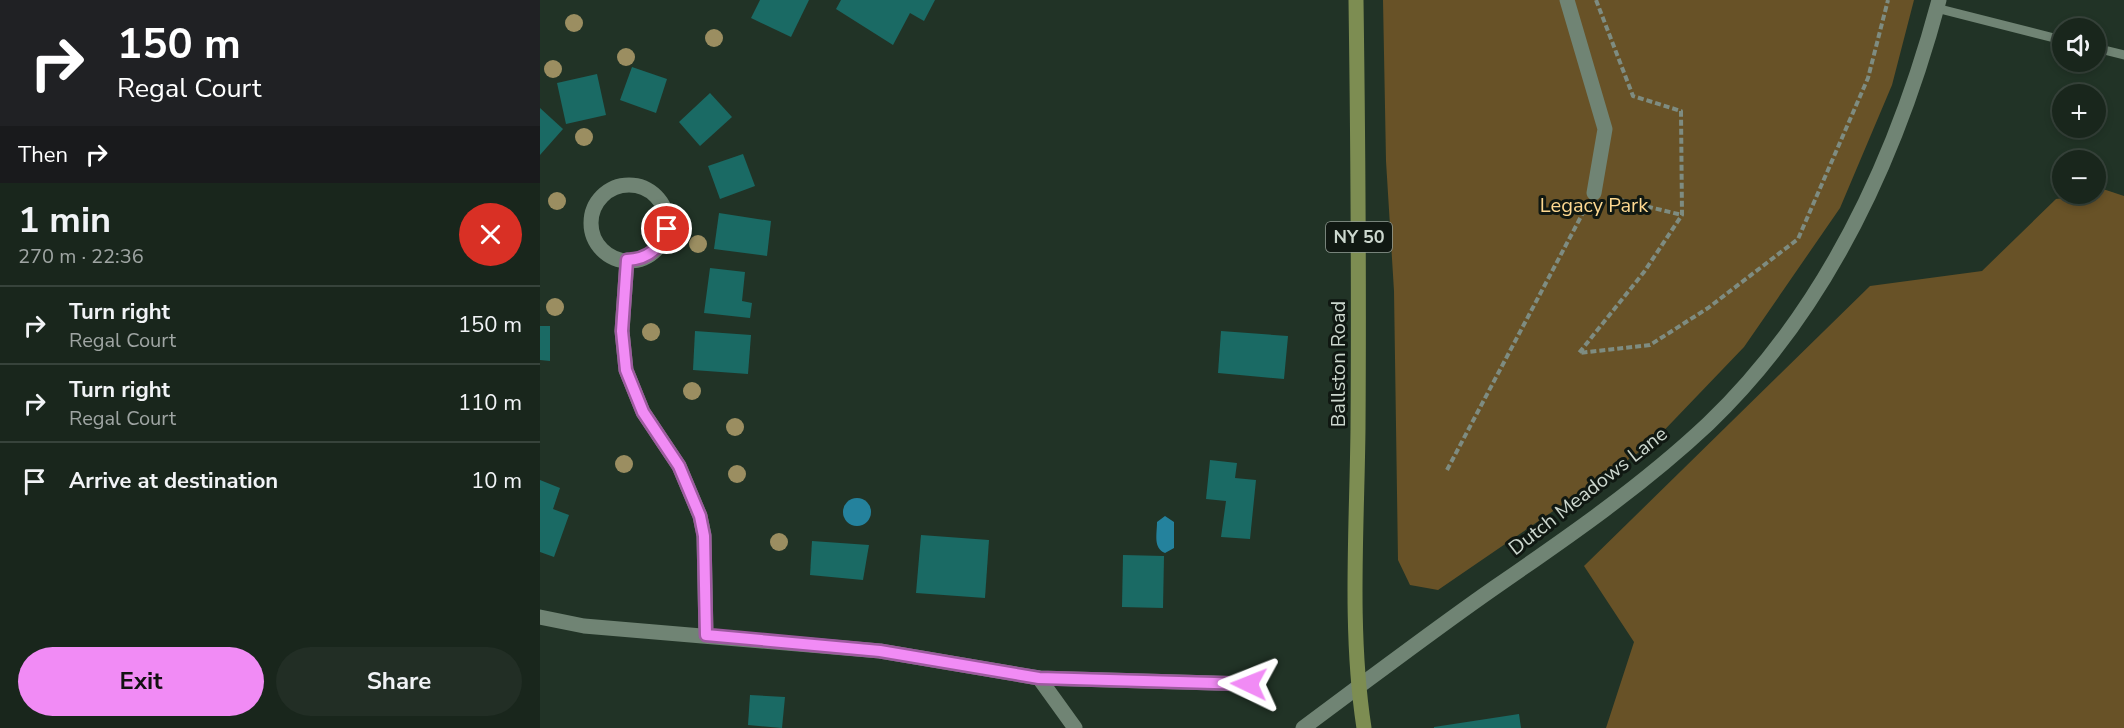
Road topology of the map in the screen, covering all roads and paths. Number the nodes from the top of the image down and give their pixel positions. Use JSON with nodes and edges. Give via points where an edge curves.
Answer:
{"nodes":[{"id":1,"x":1356,"y":0,"type":"edge"},
{"id":2,"x":1567,"y":0,"type":"edge"},
{"id":3,"x":1596,"y":0,"type":"edge"},
{"id":4,"x":1888,"y":0,"type":"edge"},
{"id":5,"x":1937,"y":4,"type":"edge"},
{"id":6,"x":2052,"y":37,"type":"edge"},
{"id":7,"x":2106,"y":50,"type":"edge"},
{"id":8,"x":2124,"y":55,"type":"edge"},
{"id":9,"x":1594,"y":193,"type":"junction"},
{"id":10,"x":1682,"y":215,"type":"junction"},
{"id":11,"x":627,"y":260,"type":"junction"},
{"id":12,"x":1447,"y":470,"type":"dead end"},
{"id":13,"x":540,"y":617,"type":"edge"},
{"id":14,"x":706,"y":635,"type":"junction"},
{"id":15,"x":1039,"y":678,"type":"junction"},
{"id":16,"x":1249,"y":684,"type":"dead end"},
{"id":17,"x":1358,"y":687,"type":"junction"},
{"id":18,"x":1075,"y":728,"type":"edge"},
{"id":19,"x":1303,"y":728,"type":"edge"},
{"id":20,"x":1365,"y":728,"type":"edge"}],
"edges":[{"from":1,"to":17,"type":"main road","name":"Ballston Road","number":"NY 50"},
{"from":2,"to":9,"type":"street","via":[[1605,129]]},
{"from":3,"to":10,"type":"path","via":[[1633,96],[1681,111]]},
{"from":4,"to":10,"type":"path","via":[[1868,78],[1798,239],[1708,308],[1650,345],[1579,353],[1637,281]]},
{"from":5,"to":6,"type":"lane"},
{"from":5,"to":17,"type":"street","name":"Dutch Meadows Lane","via":[[1906,110],[1874,187],[1826,278],[1772,353],[1708,423],[1631,490]]},
{"from":7,"to":8,"type":"lane"},
{"from":9,"to":10,"type":"path"},
{"from":9,"to":12,"type":"path"},
{"from":11,"to":11,"type":"street","via":[[638,260],[657,248],[667,229],[659,198],[650,190],[633,185],[616,187],[602,196],[592,223],[594,235],[605,252]]},
{"from":11,"to":14,"type":"street","via":[[622,331],[626,370],[643,412],[679,466],[700,516]]},
{"from":13,"to":14,"type":"street","via":[[585,626]]},
{"from":14,"to":15,"type":"street","via":[[880,651]]},
{"from":15,"to":16,"type":"street"},
{"from":15,"to":18,"type":"street"},
{"from":17,"to":19,"type":"street","name":"Dutch Meadows Lane"},
{"from":17,"to":20,"type":"main road","name":"Ballston Road","number":"NY 50"}]}
